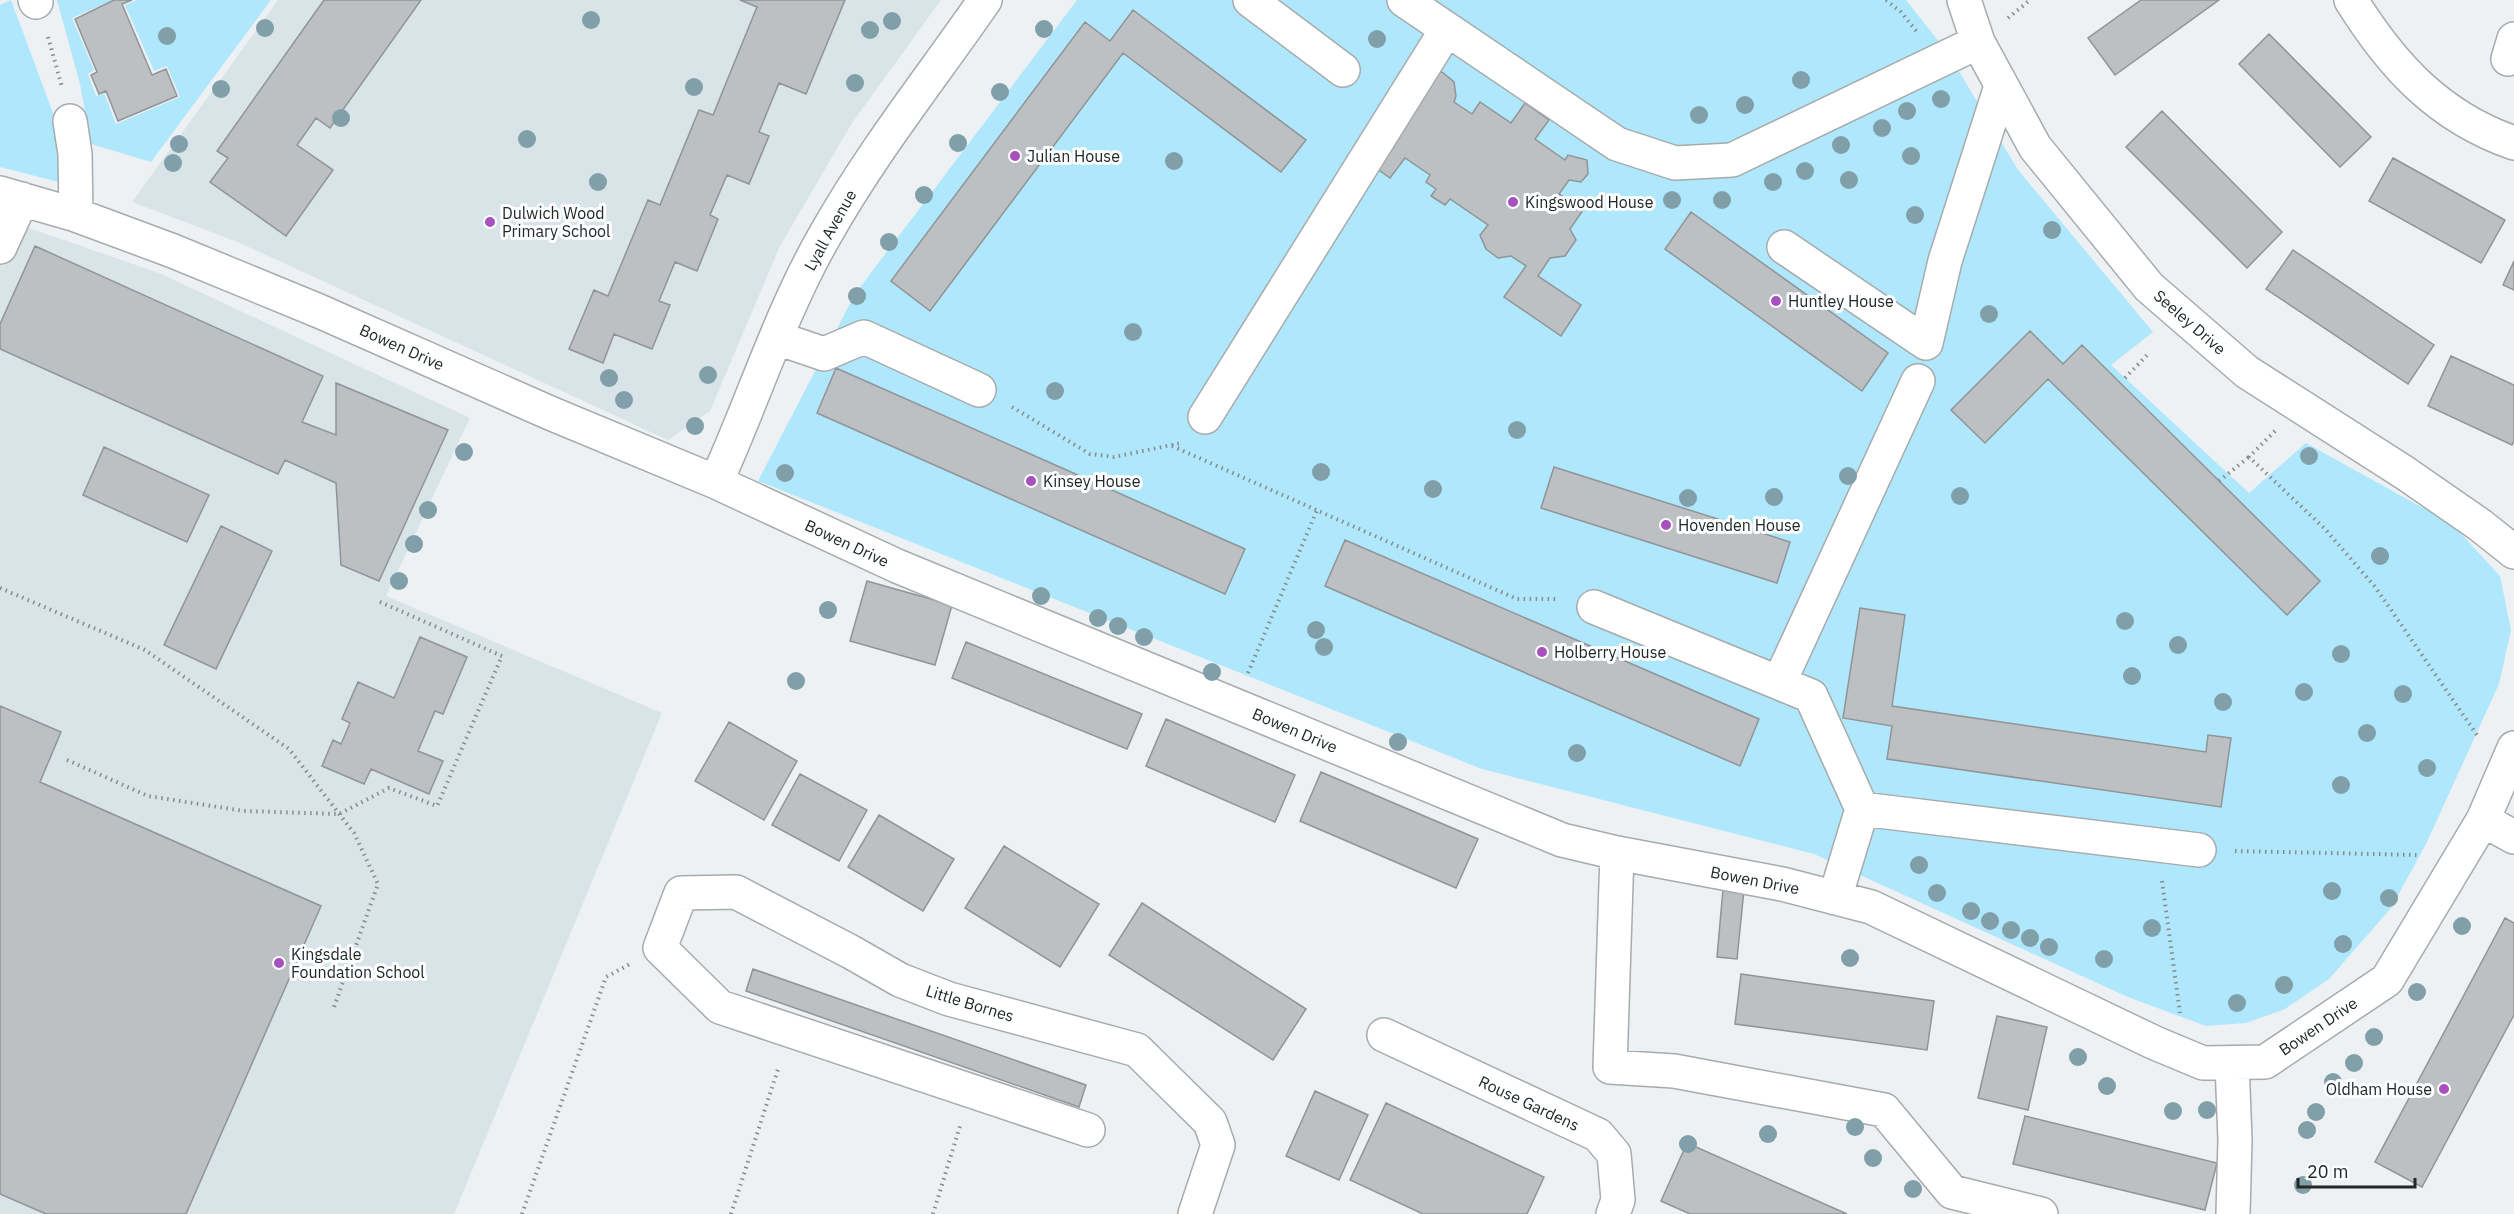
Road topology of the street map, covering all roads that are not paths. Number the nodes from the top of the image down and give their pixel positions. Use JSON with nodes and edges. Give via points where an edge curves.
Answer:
{"nodes":[{"id":1,"x":986,"y":0,"type":"edge"},
{"id":2,"x":1250,"y":0,"type":"edge"},
{"id":3,"x":1404,"y":0,"type":"edge"},
{"id":4,"x":1964,"y":0,"type":"edge"},
{"id":5,"x":2351,"y":0,"type":"edge"},
{"id":6,"x":1447,"y":29,"type":"junction"},
{"id":7,"x":1978,"y":42,"type":"junction"},
{"id":8,"x":1343,"y":70,"type":"dead end"},
{"id":9,"x":2001,"y":86,"type":"junction"},
{"id":10,"x":70,"y":121,"type":"road end"},
{"id":11,"x":2514,"y":143,"type":"edge"},
{"id":12,"x":11,"y":196,"type":"edge"},
{"id":13,"x":76,"y":215,"type":"junction"},
{"id":14,"x":0,"y":247,"type":"edge"},
{"id":15,"x":1784,"y":247,"type":"dead end"},
{"id":16,"x":777,"y":338,"type":"junction"},
{"id":17,"x":1918,"y":381,"type":"dead end"},
{"id":18,"x":979,"y":390,"type":"dead end"},
{"id":19,"x":1197,"y":429,"type":"road end"},
{"id":20,"x":716,"y":482,"type":"junction"},
{"id":21,"x":2514,"y":552,"type":"edge"},
{"id":22,"x":1594,"y":607,"type":"road end"},
{"id":23,"x":1779,"y":682,"type":"junction"},
{"id":24,"x":2509,"y":760,"type":"edge"},
{"id":25,"x":1862,"y":808,"type":"junction"},
{"id":26,"x":2483,"y":820,"type":"junction"},
{"id":27,"x":2514,"y":837,"type":"edge"},
{"id":28,"x":2199,"y":850,"type":"road end"},
{"id":29,"x":1617,"y":853,"type":"junction"},
{"id":30,"x":1835,"y":898,"type":"junction"},
{"id":31,"x":1383,"y":1035,"type":"dead end"},
{"id":32,"x":2232,"y":1063,"type":"junction"},
{"id":33,"x":1088,"y":1130,"type":"dead end"},
{"id":34,"x":1195,"y":1214,"type":"edge"},
{"id":35,"x":1613,"y":1214,"type":"edge"},
{"id":36,"x":2041,"y":1214,"type":"edge"},
{"id":37,"x":2234,"y":1214,"type":"edge"}],
"edges":[{"from":1,"to":16,"type":"street","name":"Lyall Avenue","via":[[865,170],[823,238]]},
{"from":2,"to":8,"type":"street"},
{"from":3,"to":6,"type":"street"},
{"from":4,"to":7,"type":"street","name":"Seeley Drive"},
{"from":5,"to":11,"type":"street","via":[[2386,51],[2421,90],[2456,115]]},
{"from":6,"to":7,"type":"street","via":[[1617,144],[1675,163],[1732,160]]},
{"from":6,"to":19,"type":"street"},
{"from":7,"to":9,"type":"street","name":"Seeley Drive"},
{"from":9,"to":15,"type":"street","via":[[1945,261],[1926,343]]},
{"from":9,"to":21,"type":"street","name":"Seeley Drive","via":[[2035,147],[2149,287],[2247,372],[2405,472]]},
{"from":10,"to":13,"type":"street"},
{"from":12,"to":13,"type":"street","name":"Bowen Drive"},
{"from":12,"to":14,"type":"street"},
{"from":13,"to":20,"type":"street","name":"Bowen Drive","via":[[319,311]]},
{"from":16,"to":18,"type":"street","via":[[824,354],[864,337]]},
{"from":16,"to":20,"type":"street","name":"Lyall Avenue"},
{"from":17,"to":23,"type":"street"},
{"from":20,"to":29,"type":"street","name":"Bowen Drive","via":[[897,566],[1562,840]]},
{"from":22,"to":23,"type":"street"},
{"from":23,"to":25,"type":"street","via":[[1811,696]]},
{"from":24,"to":26,"type":"street"},
{"from":25,"to":28,"type":"street"},
{"from":25,"to":30,"type":"street"},
{"from":26,"to":27,"type":"street"},
{"from":26,"to":32,"type":"street","name":"Bowen Drive","via":[[2387,980],[2265,1062]]},
{"from":29,"to":30,"type":"street","name":"Bowen Drive"},
{"from":29,"to":36,"type":"street","via":[[1610,1067],[1674,1071],[1884,1110],[1952,1192]]},
{"from":30,"to":32,"type":"street","name":"Bowen Drive","via":[[1871,907],[2204,1063]]},
{"from":31,"to":35,"type":"street","name":"Rouse Gardens","via":[[1598,1135],[1614,1154],[1618,1200]]},
{"from":32,"to":37,"type":"street"},
{"from":33,"to":34,"type":"street","name":"Little Bornes","via":[[720,1007],[660,948],[681,893],[736,892],[910,984],[949,999],[1137,1050],[1210,1122],[1218,1145]]}]}
